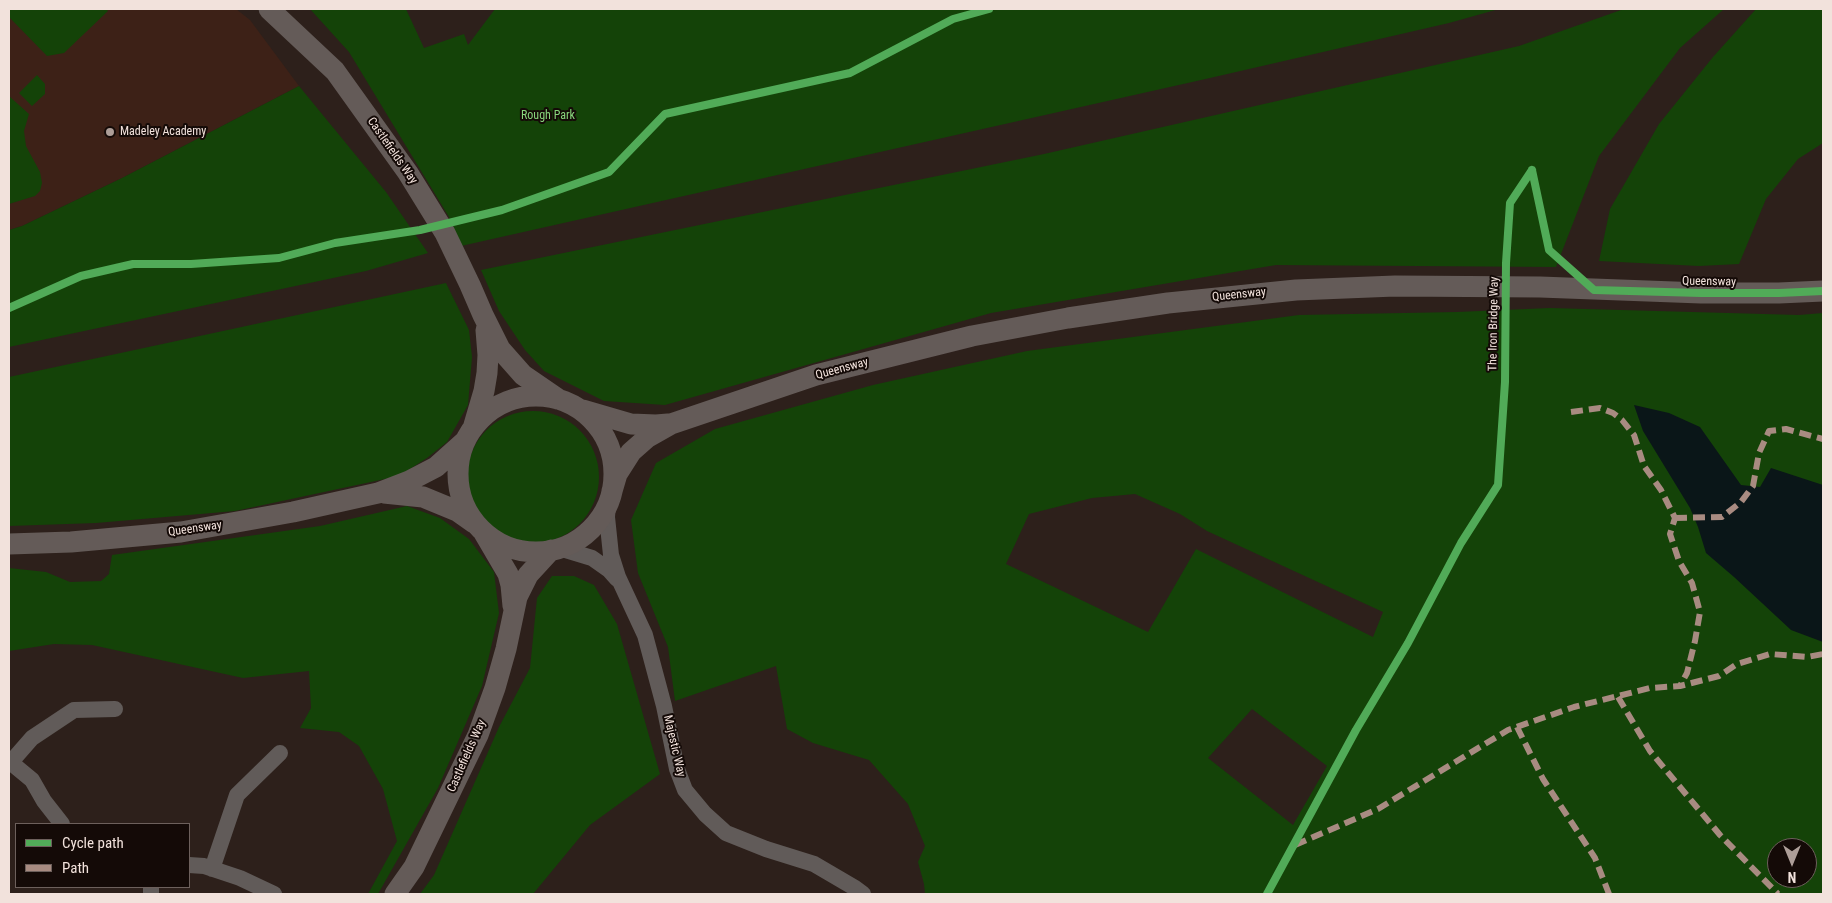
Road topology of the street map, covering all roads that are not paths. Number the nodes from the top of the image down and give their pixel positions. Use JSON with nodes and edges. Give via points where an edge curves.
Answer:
{"nodes":[{"id":1,"x":269,"y":9,"type":"edge"},
{"id":2,"x":1823,"y":291,"type":"edge"},
{"id":3,"x":483,"y":315,"type":"junction"},
{"id":4,"x":558,"y":399,"type":"junction"},
{"id":5,"x":578,"y":408,"type":"junction"},
{"id":6,"x":671,"y":424,"type":"junction"},
{"id":7,"x":469,"y":435,"type":"junction"},
{"id":8,"x":378,"y":493,"type":"junction"},
{"id":9,"x":610,"y":497,"type":"junction"},
{"id":10,"x":480,"y":528,"type":"junction"},
{"id":11,"x":9,"y":544,"type":"edge"},
{"id":12,"x":555,"y":549,"type":"junction"},
{"id":13,"x":624,"y":589,"type":"junction"},
{"id":14,"x":513,"y":609,"type":"junction"},
{"id":15,"x":115,"y":709,"type":"dead end"},
{"id":16,"x":280,"y":753,"type":"dead end"},
{"id":17,"x":10,"y":762,"type":"edge"},
{"id":18,"x":61,"y":823,"type":"edge"},
{"id":19,"x":190,"y":865,"type":"edge"},
{"id":20,"x":212,"y":869,"type":"junction"},
{"id":21,"x":274,"y":894,"type":"edge"},
{"id":22,"x":395,"y":894,"type":"edge"},
{"id":23,"x":862,"y":894,"type":"edge"}],
"edges":[{"from":1,"to":3,"type":"main road","name":"Castlefields Way","via":[[334,72],[382,136],[432,211]]},
{"from":2,"to":6,"type":"main road","name":"Queensway","via":[[1701,293],[1395,286],[1296,290],[1168,303],[972,336],[816,375]]},
{"from":3,"to":4,"type":"main road","name":"Castlefields Way","via":[[500,349],[511,362],[523,375]]},
{"from":3,"to":7,"type":"main road","name":"Castlefields Way","via":[[487,336],[487,373]]},
{"from":4,"to":5,"type":"main road"},
{"from":4,"to":7,"type":"main road","via":[[534,396],[510,400],[489,411]]},
{"from":5,"to":6,"type":"main road","name":"Queensway","via":[[632,424]]},
{"from":5,"to":9,"type":"main road","via":[[596,424],[608,444],[614,467]]},
{"from":6,"to":9,"type":"main road","name":"Queensway","via":[[648,437],[631,452],[617,474]]},
{"from":7,"to":8,"type":"main road","name":"Queensway","via":[[436,467]]},
{"from":7,"to":10,"type":"main road","via":[[459,463],[459,485],[465,506]]},
{"from":8,"to":10,"type":"main road","name":"Queensway","via":[[424,497],[457,511]]},
{"from":8,"to":11,"type":"main road","name":"Queensway","via":[[181,532]]},
{"from":9,"to":12,"type":"main road","via":[[596,524],[579,539]]},
{"from":9,"to":13,"type":"street","name":"Majestic Way","via":[[607,517],[610,549]]},
{"from":10,"to":12,"type":"main road","via":[[503,545],[527,551]]},
{"from":10,"to":14,"type":"main road","name":"Castlefields Way","via":[[508,574]]},
{"from":12,"to":13,"type":"street","name":"Majestic Way","via":[[601,563]]},
{"from":12,"to":14,"type":"main road","name":"Castlefields Way","via":[[528,575]]},
{"from":13,"to":23,"type":"street","name":"Majestic Way","via":[[645,634],[677,769],[685,790],[726,833],[814,864]]},
{"from":14,"to":22,"type":"main road","name":"Castlefields Way","via":[[506,649],[478,734],[414,867]]},
{"from":15,"to":17,"type":"street","via":[[74,710],[32,738]]},
{"from":16,"to":20,"type":"street","via":[[237,795]]},
{"from":17,"to":18,"type":"street","via":[[32,780]]},
{"from":19,"to":20,"type":"street"},
{"from":20,"to":21,"type":"street"}]}
